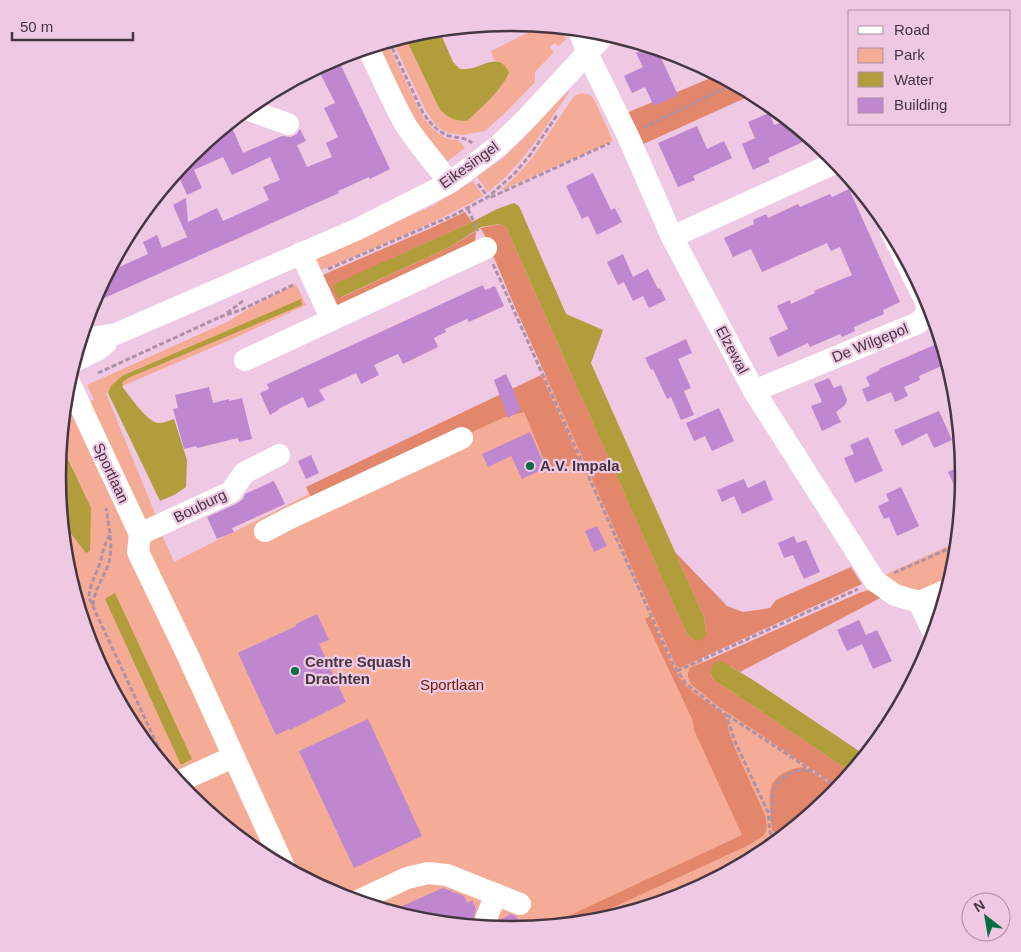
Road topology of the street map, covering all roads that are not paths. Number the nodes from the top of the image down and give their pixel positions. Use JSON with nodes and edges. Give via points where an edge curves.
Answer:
{"nodes":[{"id":1,"x":582,"y":37,"type":"edge"},
{"id":2,"x":599,"y":40,"type":"edge"},
{"id":3,"x":587,"y":52,"type":"junction"},
{"id":4,"x":371,"y":54,"type":"edge"},
{"id":5,"x":255,"y":112,"type":"edge"},
{"id":6,"x":288,"y":124,"type":"dead end"},
{"id":7,"x":829,"y":166,"type":"edge"},
{"id":8,"x":449,"y":183,"type":"junction"},
{"id":9,"x":672,"y":237,"type":"junction"},
{"id":10,"x":483,"y":241,"type":"road end"},
{"id":11,"x":301,"y":253,"type":"junction"},
{"id":12,"x":925,"y":316,"type":"edge"},
{"id":13,"x":332,"y":320,"type":"junction"},
{"id":14,"x":116,"y":334,"type":"junction"},
{"id":15,"x":87,"y":340,"type":"edge"},
{"id":16,"x":82,"y":358,"type":"edge"},
{"id":17,"x":245,"y":360,"type":"dead end"},
{"id":18,"x":754,"y":391,"type":"junction"},
{"id":19,"x":74,"y":392,"type":"edge"},
{"id":20,"x":462,"y":438,"type":"dead end"},
{"id":21,"x":279,"y":456,"type":"dead end"},
{"id":22,"x":265,"y":531,"type":"dead end"},
{"id":23,"x":140,"y":534,"type":"junction"},
{"id":24,"x":939,"y":593,"type":"edge"},
{"id":25,"x":918,"y":602,"type":"junction"},
{"id":26,"x":930,"y":625,"type":"edge"},
{"id":27,"x":233,"y":757,"type":"junction"},
{"id":28,"x":185,"y":779,"type":"edge"},
{"id":29,"x":279,"y":855,"type":"edge"},
{"id":30,"x":496,"y":894,"type":"junction"},
{"id":31,"x":368,"y":897,"type":"edge"},
{"id":32,"x":520,"y":904,"type":"dead end"},
{"id":33,"x":486,"y":918,"type":"dead end"}],
"edges":[{"from":1,"to":3,"type":"street","name":"Elzewal"},
{"from":2,"to":3,"type":"street","name":"Eikesingel"},
{"from":3,"to":8,"type":"street","name":"Eikesingel","via":[[498,146]]},
{"from":3,"to":9,"type":"street","name":"Elzewal"},
{"from":4,"to":8,"type":"street","via":[[407,126]]},
{"from":5,"to":6,"type":"street"},
{"from":7,"to":9,"type":"street"},
{"from":8,"to":11,"type":"street","name":"Eikesingel","via":[[358,229]]},
{"from":9,"to":18,"type":"street","name":"Elzewal"},
{"from":10,"to":13,"type":"street"},
{"from":11,"to":13,"type":"street"},
{"from":11,"to":14,"type":"street","name":"Eikesingel"},
{"from":12,"to":18,"type":"street","name":"De Wilgepol","via":[[918,323]]},
{"from":13,"to":17,"type":"street"},
{"from":14,"to":15,"type":"street","name":"Eikesingel"},
{"from":14,"to":16,"type":"street","name":"Eikesingel"},
{"from":18,"to":25,"type":"street","name":"Elzewal","via":[[876,581],[895,595]]},
{"from":19,"to":23,"type":"street","name":"Sportlaan"},
{"from":20,"to":22,"type":"street"},
{"from":21,"to":23,"type":"street","name":"Bouburg","via":[[244,473],[231,492]]},
{"from":23,"to":27,"type":"street","name":"Sportlaan","via":[[138,552]]},
{"from":24,"to":25,"type":"street"},
{"from":25,"to":26,"type":"street"},
{"from":27,"to":28,"type":"street"},
{"from":27,"to":29,"type":"street","name":"Sportlaan"},
{"from":30,"to":31,"type":"street","via":[[447,875],[428,873],[407,878]]},
{"from":30,"to":32,"type":"street"},
{"from":30,"to":33,"type":"street"}]}
